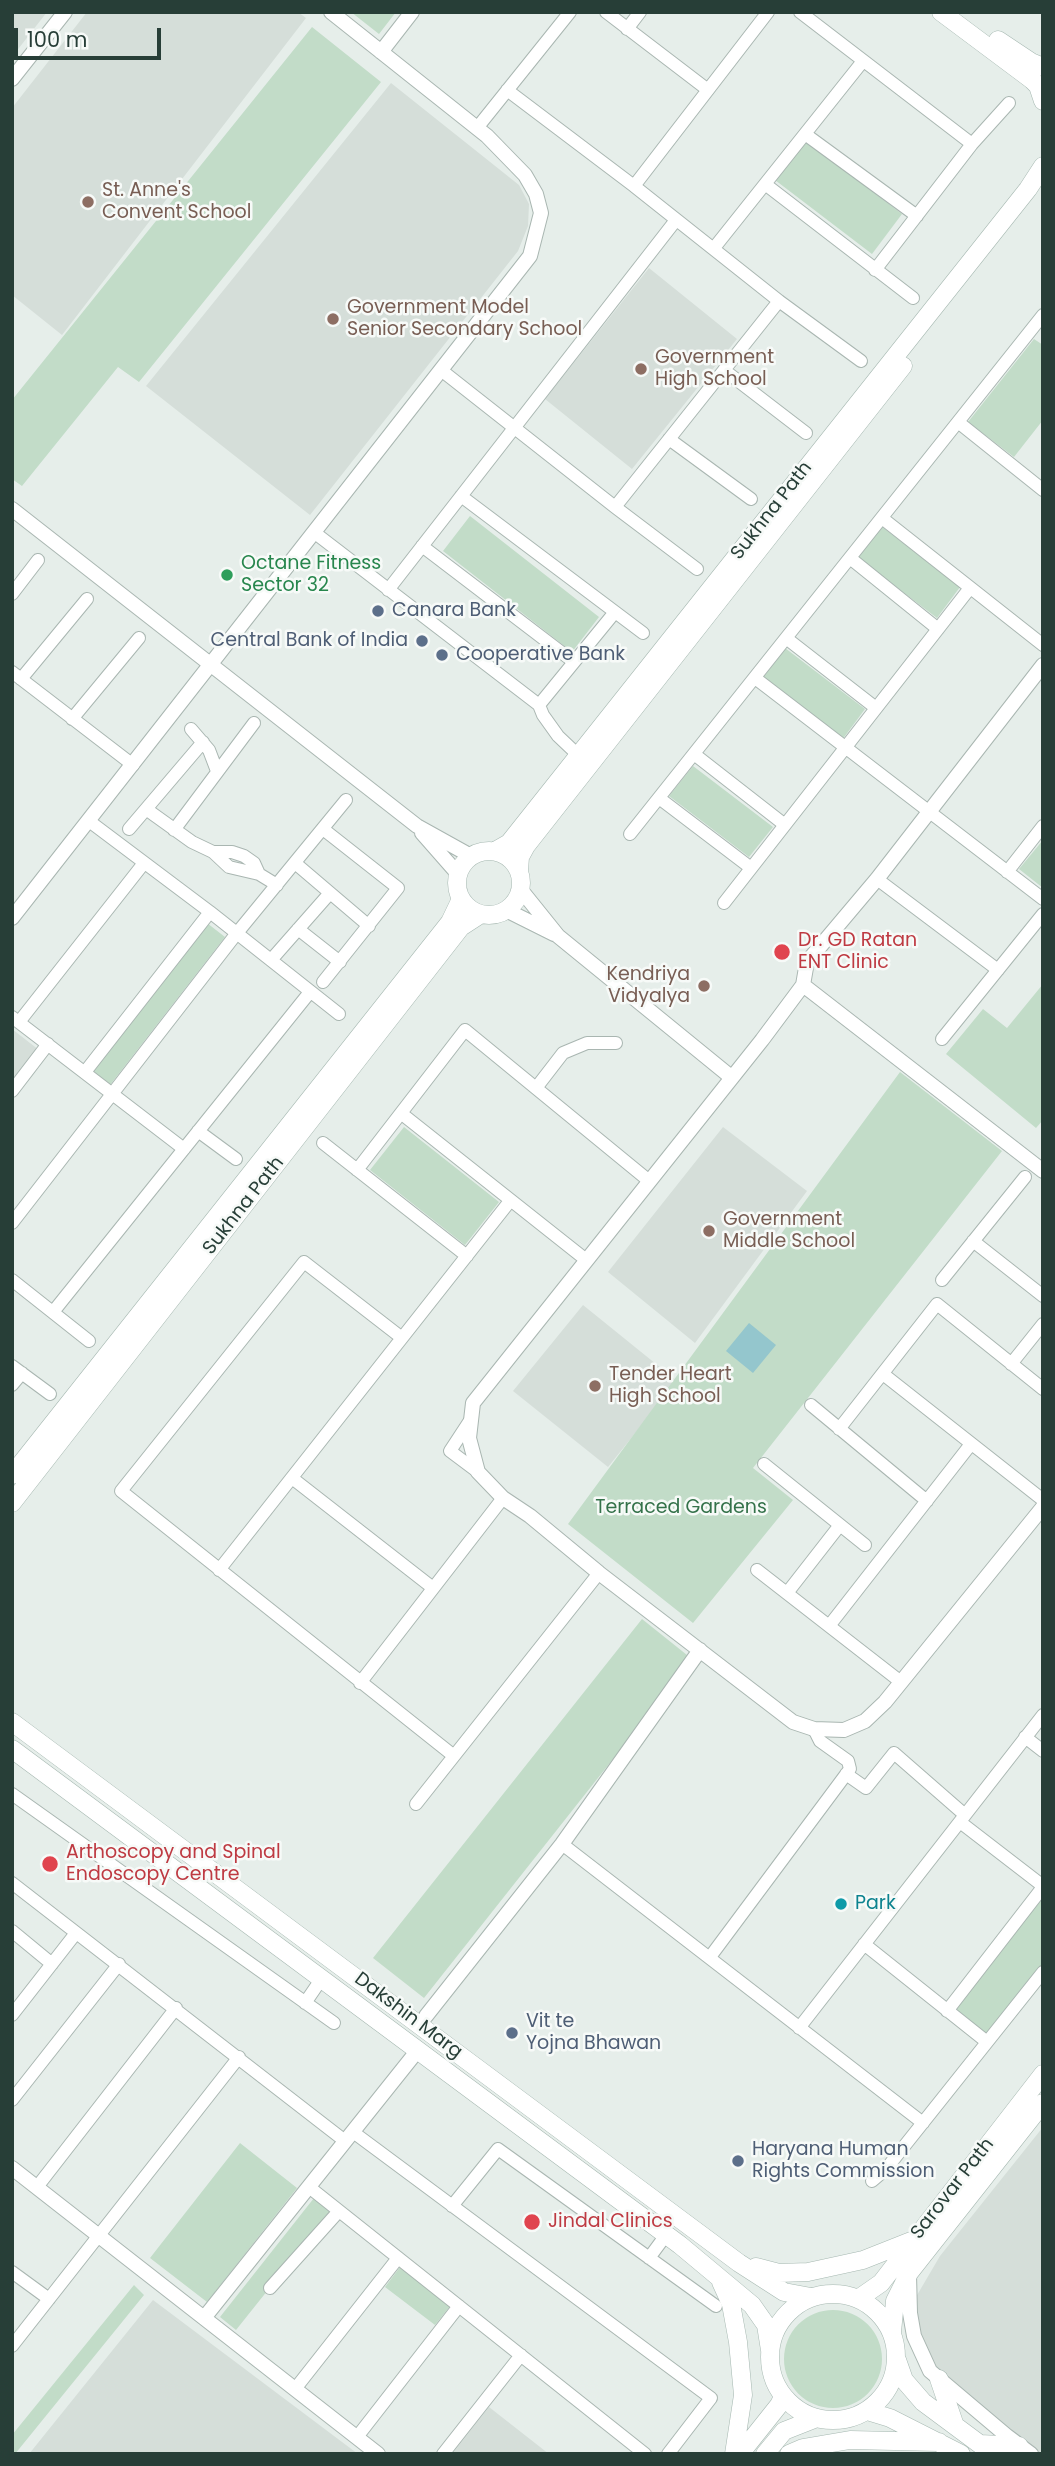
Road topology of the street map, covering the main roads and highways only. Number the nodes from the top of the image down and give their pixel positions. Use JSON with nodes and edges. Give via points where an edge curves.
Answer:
{"nodes":[{"id":1,"x":941,"y":12,"type":"edge"},
{"id":2,"x":958,"y":12,"type":"edge"},
{"id":3,"x":1043,"y":66,"type":"edge"},
{"id":4,"x":1043,"y":101,"type":"edge"},
{"id":5,"x":1043,"y":166,"type":"edge"},
{"id":6,"x":1043,"y":190,"type":"edge"},
{"id":7,"x":495,"y":851,"type":"junction"},
{"id":8,"x":519,"y":870,"type":"junction"},
{"id":9,"x":461,"y":898,"type":"junction"},
{"id":10,"x":481,"y":914,"type":"junction"},
{"id":11,"x":12,"y":1475,"type":"edge"},
{"id":12,"x":12,"y":1503,"type":"edge"},
{"id":13,"x":12,"y":1722,"type":"edge"},
{"id":14,"x":12,"y":1749,"type":"edge"},
{"id":15,"x":1043,"y":2074,"type":"edge"},
{"id":16,"x":1043,"y":2103,"type":"edge"},
{"id":17,"x":913,"y":2240,"type":"junction"},
{"id":18,"x":739,"y":2263,"type":"junction"},
{"id":19,"x":718,"y":2276,"type":"junction"},
{"id":20,"x":811,"y":2297,"type":"junction"},
{"id":21,"x":858,"y":2299,"type":"junction"},
{"id":22,"x":892,"y":2332,"type":"junction"},
{"id":23,"x":770,"y":2350,"type":"junction"},
{"id":24,"x":897,"y":2360,"type":"junction"},
{"id":25,"x":939,"y":2379,"type":"road end"},
{"id":26,"x":783,"y":2397,"type":"junction"},
{"id":27,"x":867,"y":2411,"type":"junction"},
{"id":28,"x":817,"y":2418,"type":"junction"},
{"id":29,"x":954,"y":2423,"type":"junction"},
{"id":30,"x":939,"y":2442,"type":"junction"},
{"id":31,"x":885,"y":2447,"type":"edge"},
{"id":32,"x":986,"y":2449,"type":"edge"},
{"id":33,"x":1025,"y":2450,"type":"edge"},
{"id":34,"x":734,"y":2454,"type":"edge"},
{"id":35,"x":740,"y":2454,"type":"edge"},
{"id":36,"x":765,"y":2454,"type":"edge"},
{"id":37,"x":789,"y":2454,"type":"edge"},
{"id":38,"x":961,"y":2454,"type":"edge"}],
"edges":[{"from":1,"to":4,"type":"main road","via":[[1032,80]]},
{"from":2,"to":3,"type":"main road"},
{"from":5,"to":7,"type":"main road","name":"Sukhna Path","via":[[509,843]]},
{"from":6,"to":8,"type":"main road","name":"Sukhna Path","via":[[526,846]]},
{"from":7,"to":8,"type":"main road","via":[[508,856]]},
{"from":7,"to":9,"type":"main road","via":[[471,856],[463,864],[456,882]]},
{"from":8,"to":10,"type":"main road","via":[[521,890],[516,902],[495,915]]},
{"from":9,"to":10,"type":"main road"},
{"from":9,"to":11,"type":"main road","name":"Sukhna Path","via":[[450,922]]},
{"from":10,"to":12,"type":"main road","name":"Sukhna Path","via":[[461,927]]},
{"from":13,"to":18,"type":"main road","name":"Dakshin Marg"},
{"from":14,"to":19,"type":"main road","name":"Dakshin Marg"},
{"from":15,"to":17,"type":"main road","name":"Sarovar Path"},
{"from":16,"to":22,"type":"main road","name":"Sarovar Path","via":[[909,2273],[895,2301]]},
{"from":17,"to":18,"type":"main road","via":[[863,2260],[808,2272],[779,2273]]},
{"from":17,"to":21,"type":"main road","name":"Sarovar Path","via":[[881,2283]]},
{"from":18,"to":20,"type":"main road","name":"Dakshin Marg","via":[[784,2292]]},
{"from":19,"to":23,"type":"main road","name":"Dakshin Marg","via":[[752,2305],[766,2325]]},
{"from":19,"to":34,"type":"main road","via":[[731,2304],[743,2395]]},
{"from":20,"to":21,"type":"main road","via":[[835,2294]]},
{"from":20,"to":23,"type":"main road","via":[[782,2319]]},
{"from":21,"to":22,"type":"main road","via":[[880,2314]]},
{"from":22,"to":24,"type":"main road"},
{"from":23,"to":26,"type":"main road","via":[[772,2377]]},
{"from":24,"to":27,"type":"main road","via":[[884,2395]]},
{"from":24,"to":29,"type":"main road","via":[[904,2380],[923,2402]]},
{"from":25,"to":29,"type":"main road"},
{"from":26,"to":28,"type":"main road","via":[[802,2413]]},
{"from":26,"to":35,"type":"main road"},
{"from":27,"to":28,"type":"main road","via":[[844,2420]]},
{"from":27,"to":30,"type":"main road"},
{"from":28,"to":36,"type":"main road","via":[[784,2431]]},
{"from":29,"to":32,"type":"main road"},
{"from":30,"to":31,"type":"main road"},
{"from":30,"to":38,"type":"main road"},
{"from":31,"to":37,"type":"main road","via":[[827,2442]]},
{"from":32,"to":33,"type":"main road"}]}
